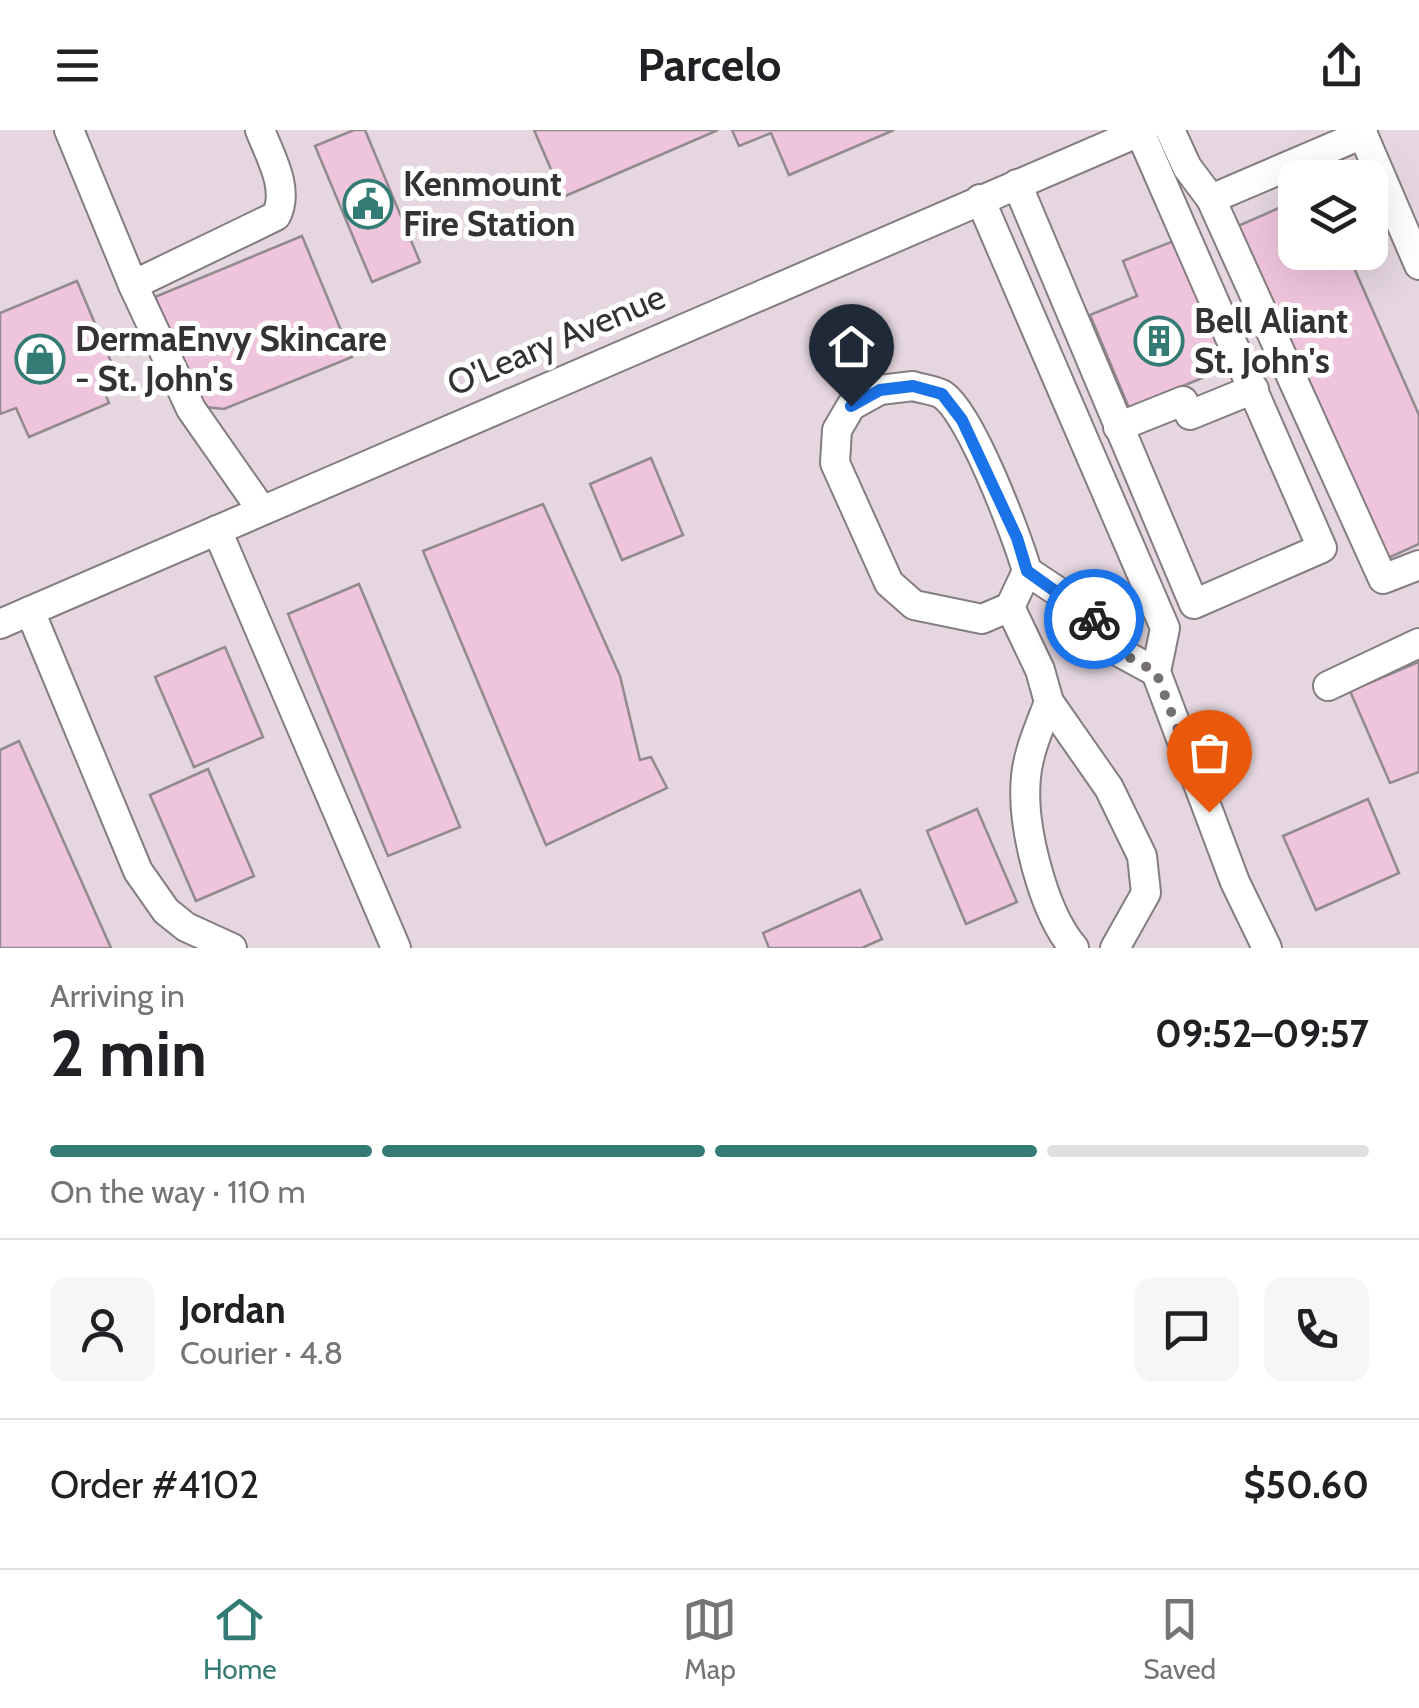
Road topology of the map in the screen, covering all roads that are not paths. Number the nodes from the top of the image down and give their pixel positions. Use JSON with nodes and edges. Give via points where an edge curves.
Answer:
{"nodes":[{"id":1,"x":69,"y":130,"type":"edge"},
{"id":2,"x":260,"y":130,"type":"edge"},
{"id":3,"x":1170,"y":130,"type":"edge"},
{"id":4,"x":1142,"y":131,"type":"edge"},
{"id":5,"x":1362,"y":132,"type":"edge"},
{"id":6,"x":1016,"y":184,"type":"junction"},
{"id":7,"x":980,"y":200,"type":"junction"},
{"id":8,"x":1210,"y":200,"type":"junction"},
{"id":9,"x":1419,"y":265,"type":"edge"},
{"id":10,"x":133,"y":285,"type":"junction"},
{"id":11,"x":1254,"y":389,"type":"junction"},
{"id":12,"x":1118,"y":427,"type":"junction"},
{"id":13,"x":261,"y":510,"type":"junction"},
{"id":14,"x":217,"y":530,"type":"junction"},
{"id":15,"x":1419,"y":564,"type":"edge"},
{"id":16,"x":1027,"y":571,"type":"junction"},
{"id":17,"x":1010,"y":607,"type":"junction"},
{"id":18,"x":10,"y":614,"type":"edge"},
{"id":19,"x":1419,"y":643,"type":"edge"},
{"id":20,"x":1156,"y":672,"type":"junction"},
{"id":21,"x":1328,"y":686,"type":"dead end"},
{"id":22,"x":1048,"y":702,"type":"junction"},
{"id":23,"x":232,"y":948,"type":"edge"},
{"id":24,"x":396,"y":948,"type":"edge"},
{"id":25,"x":1074,"y":948,"type":"edge"},
{"id":26,"x":1114,"y":948,"type":"edge"},
{"id":27,"x":1267,"y":948,"type":"edge"}],
"edges":[{"from":1,"to":10,"type":"street"},
{"from":2,"to":10,"type":"street","via":[[280,186],[276,216]]},
{"from":3,"to":8,"type":"street"},
{"from":4,"to":6,"type":"street","name":"O'Leary Avenue"},
{"from":4,"to":11,"type":"street"},
{"from":5,"to":8,"type":"street"},
{"from":5,"to":9,"type":"street"},
{"from":6,"to":7,"type":"street","name":"O'Leary Avenue"},
{"from":6,"to":12,"type":"street"},
{"from":7,"to":13,"type":"street","name":"O'Leary Avenue"},
{"from":7,"to":20,"type":"street","via":[[1165,628]]},
{"from":8,"to":15,"type":"street","via":[[1383,579]]},
{"from":10,"to":13,"type":"street","via":[[191,409]]},
{"from":11,"to":12,"type":"street","via":[[1190,415],[1183,401]]},
{"from":11,"to":12,"type":"street","via":[[1322,548],[1194,604]]},
{"from":13,"to":14,"type":"street","name":"O'Leary Avenue"},
{"from":14,"to":18,"type":"street","name":"O'Leary Avenue"},
{"from":14,"to":24,"type":"street"},
{"from":16,"to":17,"type":"street"},
{"from":16,"to":17,"type":"street","via":[[962,420],[942,394],[913,386],[880,390],[851,406],[838,430],[834,463],[889,584],[914,605],[946,614],[982,619]]},
{"from":16,"to":20,"type":"street","via":[[1081,607],[1121,653]]},
{"from":17,"to":22,"type":"street"},
{"from":18,"to":23,"type":"street","via":[[138,871],[186,927]]},
{"from":19,"to":21,"type":"street"},
{"from":20,"to":27,"type":"street"},
{"from":22,"to":25,"type":"street","via":[[1026,777],[1028,833]]},
{"from":22,"to":26,"type":"street","via":[[1109,788],[1142,856],[1146,893]]}]}
